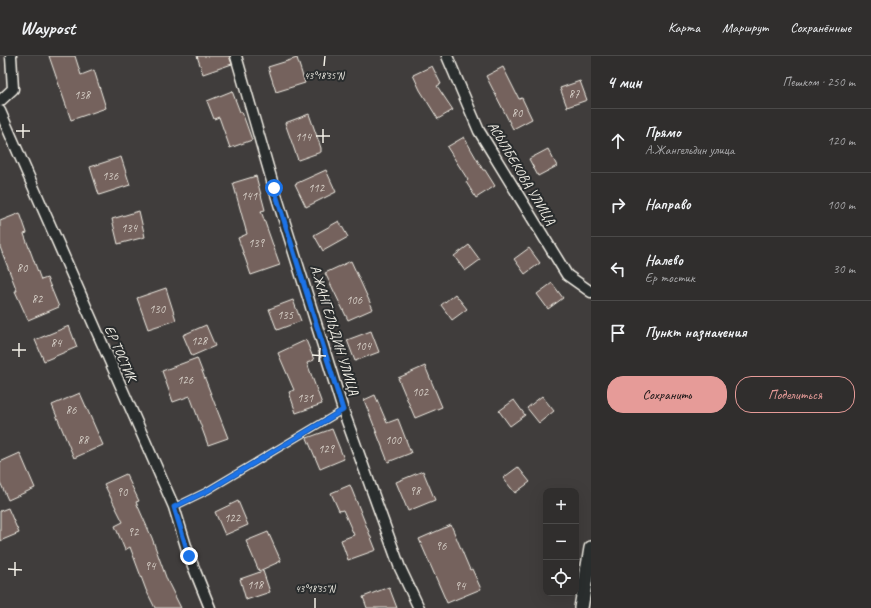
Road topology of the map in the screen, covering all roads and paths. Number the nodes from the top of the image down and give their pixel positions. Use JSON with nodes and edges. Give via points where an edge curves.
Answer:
{"nodes":[{"id":1,"x":11,"y":56,"type":"edge"},
{"id":2,"x":236,"y":56,"type":"edge"},
{"id":3,"x":447,"y":56,"type":"edge"},
{"id":4,"x":0,"y":100,"type":"edge"},
{"id":5,"x":0,"y":112,"type":"edge"},
{"id":6,"x":591,"y":292,"type":"edge"},
{"id":7,"x":343,"y":410,"type":"junction"},
{"id":8,"x":174,"y":507,"type":"junction"},
{"id":9,"x":590,"y":557,"type":"edge"},
{"id":10,"x":210,"y":608,"type":"edge"},
{"id":11,"x":419,"y":608,"type":"edge"},
{"id":12,"x":581,"y":608,"type":"edge"}],
"edges":[{"from":1,"to":4,"type":"street","via":[[13,89]]},
{"from":2,"to":7,"type":"street","name":"А.ЖАНГЕЛЬДИН УЛИЦА"},
{"from":3,"to":6,"type":"street","name":"АСЫЛБЕКОВА УЛИЦА","via":[[479,131],[567,275]]},
{"from":5,"to":8,"type":"street","name":"ЕР ТОСТИК"},
{"from":7,"to":8,"type":"lane","via":[[207,491]]},
{"from":7,"to":11,"type":"street","name":"А.ЖАНГЕЛЬДИН УЛИЦА","via":[[400,568]]},
{"from":8,"to":10,"type":"street","name":"ЕР ТОСТИК","via":[[189,556]]},
{"from":9,"to":12,"type":"street"}]}
